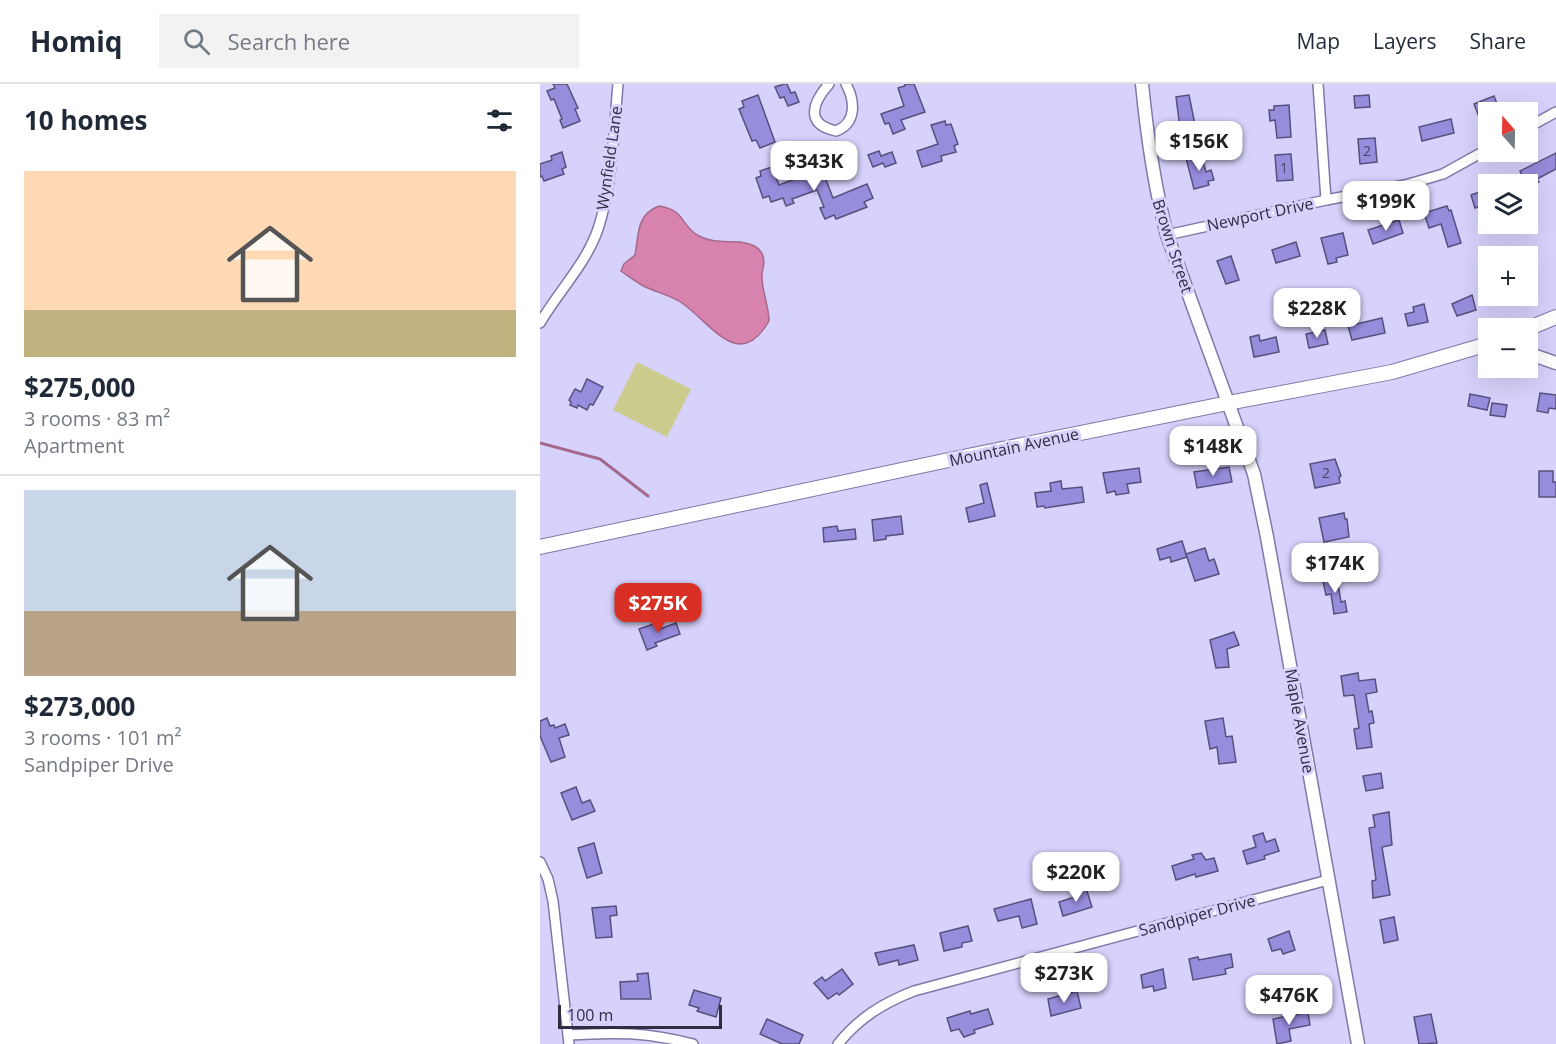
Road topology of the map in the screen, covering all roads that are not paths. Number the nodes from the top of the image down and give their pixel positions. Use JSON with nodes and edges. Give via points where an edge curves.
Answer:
{"nodes":[{"id":1,"x":618,"y":84,"type":"edge"},
{"id":2,"x":829,"y":84,"type":"edge"},
{"id":3,"x":846,"y":84,"type":"edge"},
{"id":4,"x":1142,"y":84,"type":"edge"},
{"id":5,"x":1318,"y":84,"type":"edge"},
{"id":6,"x":1556,"y":112,"type":"edge"},
{"id":7,"x":1538,"y":122,"type":"edge"},
{"id":8,"x":1478,"y":155,"type":"edge"},
{"id":9,"x":1326,"y":200,"type":"junction"},
{"id":10,"x":1167,"y":235,"type":"junction"},
{"id":11,"x":1556,"y":317,"type":"edge"},
{"id":12,"x":540,"y":323,"type":"edge"},
{"id":13,"x":1538,"y":324,"type":"edge"},
{"id":14,"x":1478,"y":347,"type":"edge"},
{"id":15,"x":1538,"y":356,"type":"edge"},
{"id":16,"x":1556,"y":363,"type":"edge"},
{"id":17,"x":1228,"y":403,"type":"junction"},
{"id":18,"x":540,"y":547,"type":"edge"},
{"id":19,"x":540,"y":862,"type":"edge"},
{"id":20,"x":1328,"y":880,"type":"junction"},
{"id":21,"x":569,"y":1040,"type":"edge"},
{"id":22,"x":693,"y":1044,"type":"edge"},
{"id":23,"x":838,"y":1044,"type":"edge"},
{"id":24,"x":1358,"y":1044,"type":"edge"}],
"edges":[{"from":1,"to":12,"type":"street","name":"Wynfield Lane","via":[[607,187],[598,230]]},
{"from":2,"to":3,"type":"street","via":[[818,97],[814,113],[822,126],[836,131],[850,121],[853,112]]},
{"from":4,"to":10,"type":"street","name":"Brown Street","via":[[1149,149]]},
{"from":5,"to":9,"type":"street"},
{"from":6,"to":7,"type":"street"},
{"from":8,"to":9,"type":"street","name":"Newport Drive","via":[[1443,174]]},
{"from":9,"to":10,"type":"street","name":"Newport Drive"},
{"from":10,"to":17,"type":"street","name":"Brown Street"},
{"from":11,"to":13,"type":"main road"},
{"from":14,"to":17,"type":"main road","name":"Mountain Avenue","via":[[1392,372]]},
{"from":15,"to":16,"type":"street"},
{"from":17,"to":18,"type":"main road","name":"Mountain Avenue"},
{"from":17,"to":20,"type":"street","name":"Maple Avenue","via":[[1254,474]]},
{"from":19,"to":21,"type":"street","via":[[554,901]]},
{"from":20,"to":23,"type":"street","name":"Sandpiper Drive","via":[[914,991],[868,1014]]},
{"from":20,"to":24,"type":"street","name":"Maple Avenue"},
{"from":21,"to":22,"type":"street","via":[[615,1032],[644,1033]]}]}
